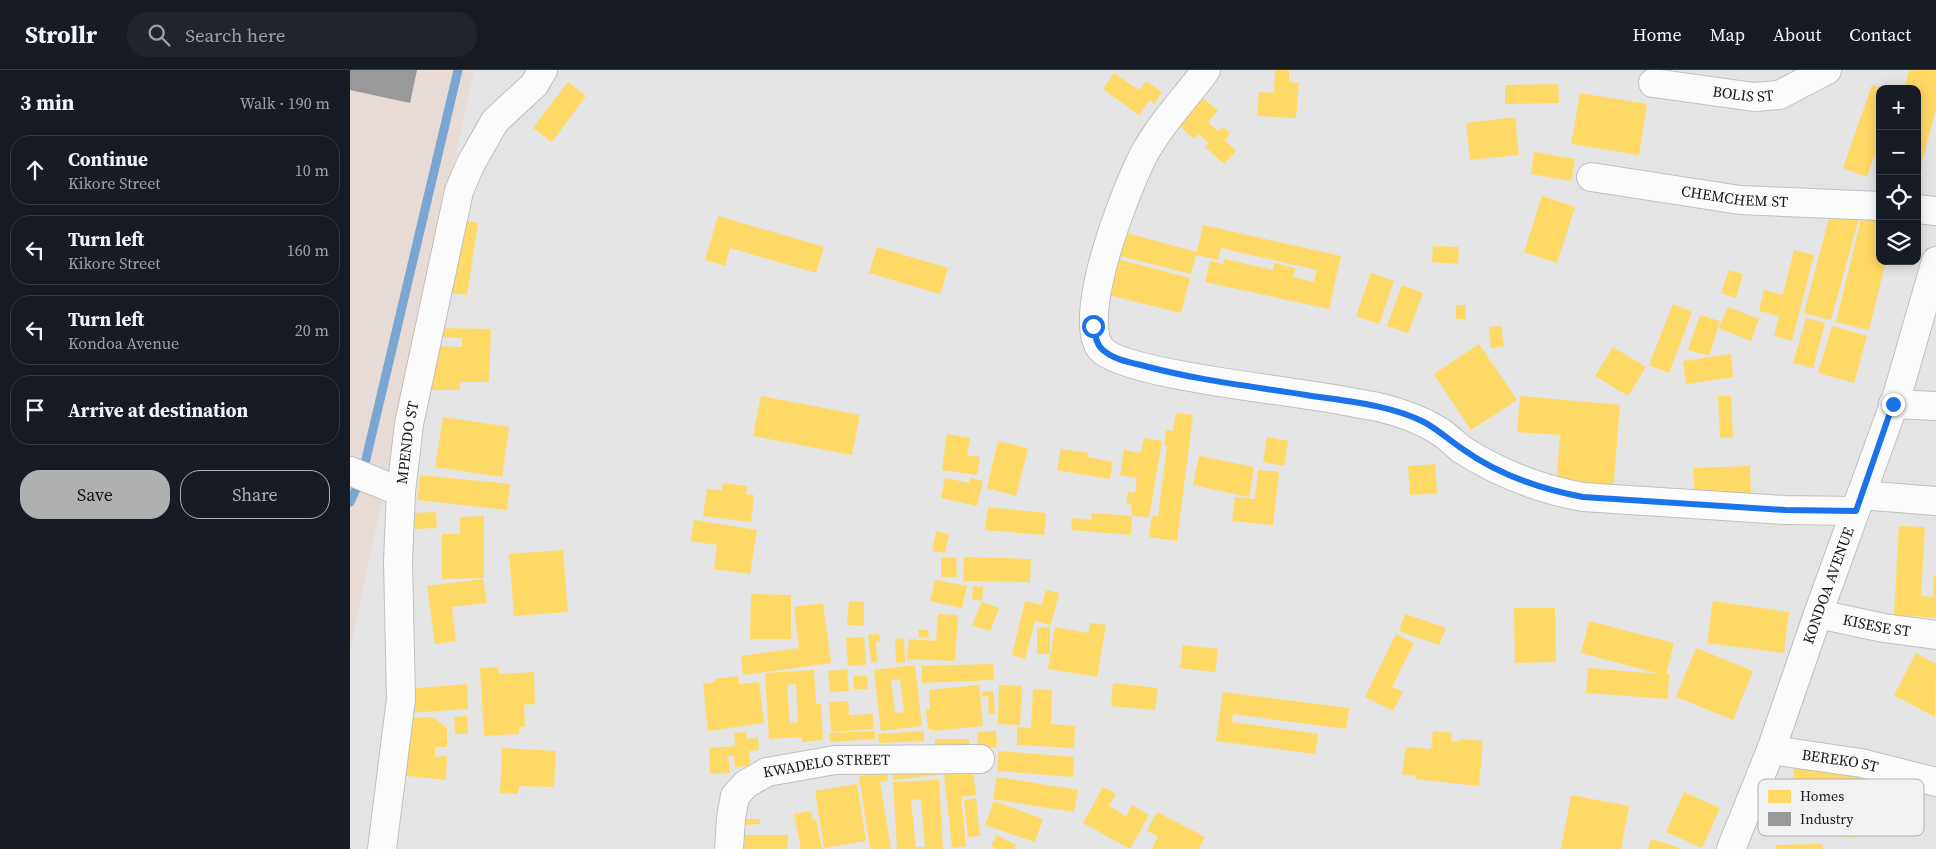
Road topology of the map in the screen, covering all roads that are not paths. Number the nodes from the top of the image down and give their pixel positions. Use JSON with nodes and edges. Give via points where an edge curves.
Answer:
{"nodes":[{"id":1,"x":543,"y":70,"type":"edge"},
{"id":2,"x":1206,"y":70,"type":"edge"},
{"id":3,"x":1828,"y":70,"type":"edge"},
{"id":4,"x":1653,"y":83,"type":"dead end"},
{"id":5,"x":1591,"y":177,"type":"dead end"},
{"id":6,"x":1876,"y":206,"type":"edge"},
{"id":7,"x":1921,"y":209,"type":"edge"},
{"id":8,"x":1936,"y":211,"type":"edge"},
{"id":9,"x":1936,"y":262,"type":"edge"},
{"id":10,"x":1893,"y":404,"type":"junction"},
{"id":11,"x":1936,"y":406,"type":"edge"},
{"id":12,"x":356,"y":473,"type":"edge"},
{"id":13,"x":401,"y":492,"type":"junction"},
{"id":14,"x":1936,"y":501,"type":"edge"},
{"id":15,"x":1858,"y":503,"type":"junction"},
{"id":16,"x":1818,"y":614,"type":"junction"},
{"id":17,"x":1936,"y":635,"type":"edge"},
{"id":18,"x":1771,"y":750,"type":"junction"},
{"id":19,"x":980,"y":760,"type":"dead end"},
{"id":20,"x":1759,"y":779,"type":"edge"},
{"id":21,"x":1758,"y":782,"type":"edge"},
{"id":22,"x":1936,"y":782,"type":"edge"},
{"id":23,"x":382,"y":849,"type":"edge"},
{"id":24,"x":730,"y":849,"type":"edge"},
{"id":25,"x":1731,"y":849,"type":"edge"}],
"edges":[{"from":1,"to":13,"type":"street","name":"MPENDO ST","via":[[534,85],[495,121],[459,192],[409,424]]},
{"from":2,"to":15,"type":"street","via":[[1162,124],[1143,156],[1118,215],[1097,290],[1093,326],[1101,349],[1127,362],[1192,378],[1401,413],[1423,421],[1500,470],[1558,492],[1583,497],[1785,510]]},
{"from":3,"to":4,"type":"street","name":"BOLIS ST","via":[[1779,95],[1754,97]]},
{"from":5,"to":6,"type":"street","name":"CHEMCHEM ST","via":[[1740,200]]},
{"from":7,"to":8,"type":"street"},
{"from":9,"to":10,"type":"street","name":"KONDOA AVENUE"},
{"from":10,"to":11,"type":"street"},
{"from":10,"to":15,"type":"street","name":"KONDOA AVENUE"},
{"from":12,"to":13,"type":"street"},
{"from":13,"to":23,"type":"street","name":"MPENDO ST","via":[[398,561],[401,698]]},
{"from":14,"to":15,"type":"street"},
{"from":15,"to":16,"type":"street","name":"KONDOA AVENUE"},
{"from":16,"to":17,"type":"street","name":"KISESE ST"},
{"from":16,"to":18,"type":"street","name":"KONDOA AVENUE"},
{"from":18,"to":20,"type":"street","name":"KONDOA AVENUE"},
{"from":18,"to":22,"type":"street","name":"BEREKO ST","via":[[1861,763]]},
{"from":19,"to":24,"type":"street","name":"KWADELO STREET","via":[[835,760],[767,772],[746,784],[735,796]]},
{"from":21,"to":25,"type":"street","name":"KONDOA AVENUE"}]}
